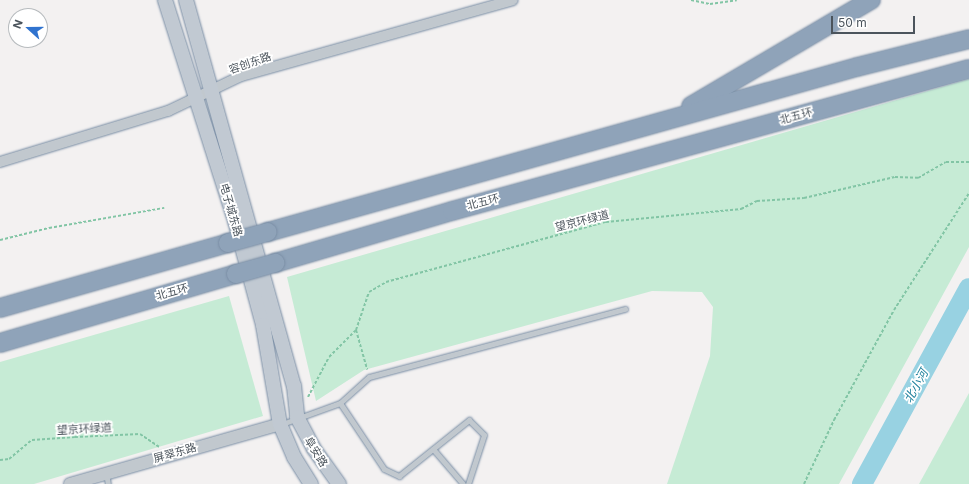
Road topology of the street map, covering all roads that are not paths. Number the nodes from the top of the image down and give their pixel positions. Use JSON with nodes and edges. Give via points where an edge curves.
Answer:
{"nodes":[{"id":1,"x":165,"y":0,"type":"edge"},
{"id":2,"x":186,"y":0,"type":"edge"},
{"id":3,"x":513,"y":0,"type":"edge"},
{"id":4,"x":871,"y":0,"type":"edge"},
{"id":5,"x":969,"y":30,"type":"edge"},
{"id":6,"x":969,"y":39,"type":"edge"},
{"id":7,"x":857,"y":67,"type":"junction"},
{"id":8,"x":969,"y":69,"type":"edge"},
{"id":9,"x":211,"y":91,"type":"junction"},
{"id":10,"x":197,"y":98,"type":"junction"},
{"id":11,"x":662,"y":121,"type":"junction"},
{"id":12,"x":0,"y":162,"type":"edge"},
{"id":13,"x":0,"y":308,"type":"edge"},
{"id":14,"x":625,"y":309,"type":"dead end"},
{"id":15,"x":0,"y":343,"type":"edge"},
{"id":16,"x":340,"y":403,"type":"junction"},
{"id":17,"x":297,"y":417,"type":"junction"},
{"id":18,"x":280,"y":424,"type":"junction"},
{"id":19,"x":433,"y":449,"type":"junction"},
{"id":20,"x":107,"y":479,"type":"edge"},
{"id":21,"x":70,"y":484,"type":"edge"},
{"id":22,"x":310,"y":484,"type":"edge"},
{"id":23,"x":339,"y":484,"type":"edge"},
{"id":24,"x":464,"y":484,"type":"edge"},
{"id":25,"x":468,"y":484,"type":"edge"}],
"edges":[{"from":1,"to":10,"type":"main road","name":"电子城东路","via":[[184,65]]},
{"from":2,"to":9,"type":"main road","name":"电子城东路"},
{"from":3,"to":9,"type":"street","name":"容创东路","via":[[241,76]]},
{"from":4,"to":11,"type":"highway","via":[[736,81]]},
{"from":5,"to":7,"type":"highway"},
{"from":6,"to":7,"type":"highway"},
{"from":7,"to":11,"type":"highway"},
{"from":8,"to":15,"type":"highway","name":"北五环","bridge":true,"via":[[459,209]]},
{"from":9,"to":10,"type":"street","name":"容创东路"},
{"from":9,"to":17,"type":"main road","name":"电子城东路","via":[[294,386]]},
{"from":10,"to":12,"type":"street","name":"容创东路","via":[[168,111]]},
{"from":10,"to":18,"type":"main road","name":"电子城东路","via":[[235,221],[263,325]]},
{"from":11,"to":13,"type":"highway","bridge":true},
{"from":14,"to":16,"type":"lane","via":[[369,377]]},
{"from":16,"to":17,"type":"lane"},
{"from":16,"to":19,"type":"lane","via":[[384,469],[399,476]]},
{"from":17,"to":18,"type":"lane"},
{"from":17,"to":23,"type":"main road","name":"阜安路","via":[[314,449]]},
{"from":18,"to":20,"type":"street","name":"屏翠东路","via":[[169,455]]},
{"from":18,"to":22,"type":"main road","name":"阜安路","via":[[294,457]]},
{"from":19,"to":24,"type":"lane"},
{"from":19,"to":25,"type":"lane","via":[[469,420],[484,435]]},
{"from":20,"to":21,"type":"street","name":"屏翠东路"}]}
